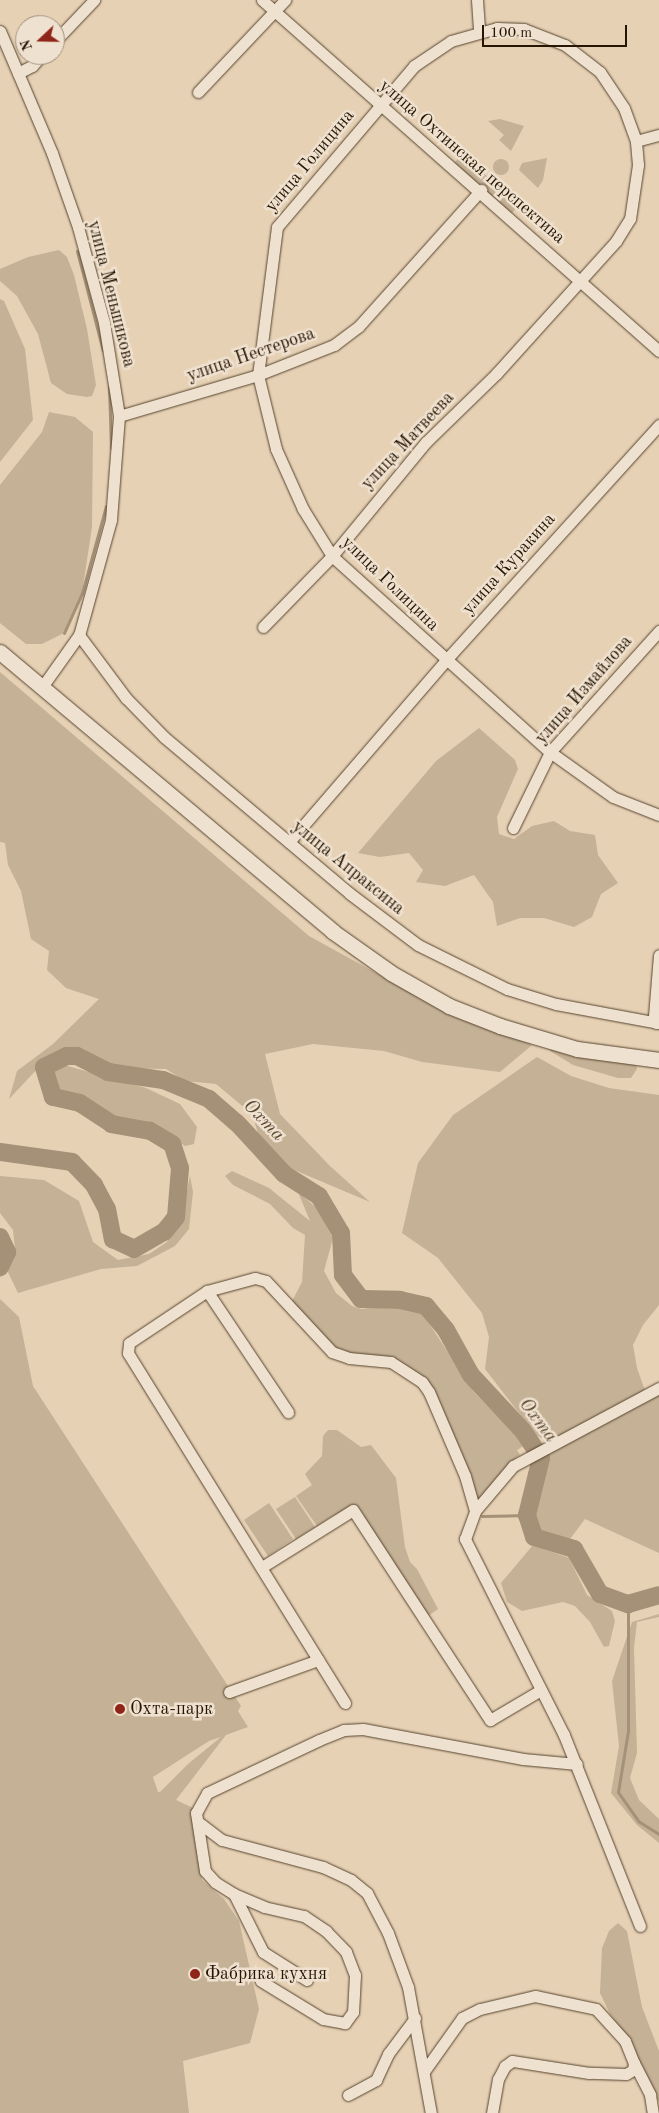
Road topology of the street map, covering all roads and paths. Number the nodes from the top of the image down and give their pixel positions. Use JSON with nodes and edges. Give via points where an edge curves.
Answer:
{"nodes":[{"id":1,"x":94,"y":0,"type":"edge"},
{"id":2,"x":262,"y":0,"type":"edge"},
{"id":3,"x":285,"y":0,"type":"edge"},
{"id":4,"x":477,"y":0,"type":"edge"},
{"id":5,"x":272,"y":11,"type":"junction"},
{"id":6,"x":0,"y":31,"type":"edge"},
{"id":7,"x":65,"y":31,"type":"edge"},
{"id":8,"x":479,"y":32,"type":"junction"},
{"id":9,"x":33,"y":65,"type":"edge"},
{"id":10,"x":18,"y":73,"type":"junction"},
{"id":11,"x":198,"y":92,"type":"dead end"},
{"id":12,"x":381,"y":104,"type":"junction"},
{"id":13,"x":659,"y":135,"type":"edge"},
{"id":14,"x":636,"y":141,"type":"junction"},
{"id":15,"x":480,"y":190,"type":"junction"},
{"id":16,"x":579,"y":280,"type":"junction"},
{"id":17,"x":659,"y":351,"type":"edge"},
{"id":18,"x":258,"y":374,"type":"junction"},
{"id":19,"x":118,"y":416,"type":"junction"},
{"id":20,"x":659,"y":425,"type":"edge"},
{"id":21,"x":332,"y":556,"type":"junction"},
{"id":22,"x":263,"y":627,"type":"dead end"},
{"id":23,"x":659,"y":631,"type":"edge"},
{"id":24,"x":78,"y":635,"type":"junction"},
{"id":25,"x":0,"y":652,"type":"edge"},
{"id":26,"x":445,"y":660,"type":"junction"},
{"id":27,"x":42,"y":687,"type":"junction"},
{"id":28,"x":550,"y":752,"type":"junction"},
{"id":29,"x":659,"y":815,"type":"edge"},
{"id":30,"x":513,"y":828,"type":"dead end"},
{"id":31,"x":289,"y":842,"type":"junction"},
{"id":32,"x":659,"y":955,"type":"edge"},
{"id":33,"x":658,"y":1023,"type":"edge"},
{"id":34,"x":659,"y":1060,"type":"edge"},
{"id":35,"x":207,"y":1291,"type":"junction"},
{"id":36,"x":659,"y":1388,"type":"edge"},
{"id":37,"x":288,"y":1412,"type":"dead end"},
{"id":38,"x":475,"y":1511,"type":"junction"},
{"id":39,"x":262,"y":1567,"type":"junction"},
{"id":40,"x":318,"y":1660,"type":"junction"},
{"id":41,"x":541,"y":1690,"type":"junction"},
{"id":42,"x":229,"y":1692,"type":"dead end"},
{"id":43,"x":345,"y":1703,"type":"dead end"},
{"id":44,"x":577,"y":1764,"type":"junction"},
{"id":45,"x":198,"y":1822,"type":"junction"},
{"id":46,"x":234,"y":1894,"type":"junction"},
{"id":47,"x":640,"y":1926,"type":"dead end"},
{"id":48,"x":307,"y":1980,"type":"dead end"},
{"id":49,"x":260,"y":1981,"type":"dead end"},
{"id":50,"x":415,"y":2018,"type":"junction"},
{"id":51,"x":634,"y":2063,"type":"junction"},
{"id":52,"x":425,"y":2070,"type":"junction"},
{"id":53,"x":348,"y":2095,"type":"dead end"},
{"id":54,"x":431,"y":2113,"type":"edge"},
{"id":55,"x":492,"y":2113,"type":"edge"},
{"id":56,"x":653,"y":2113,"type":"edge"}],
"edges":[{"from":1,"to":7,"type":"street"},
{"from":2,"to":5,"type":"street","name":"улица Охтинская перспектива"},
{"from":3,"to":5,"type":"street"},
{"from":4,"to":8,"type":"street"},
{"from":5,"to":11,"type":"street"},
{"from":5,"to":12,"type":"street","name":"улица Охтинская перспектива"},
{"from":6,"to":10,"type":"street","name":"улица Меньшикова"},
{"from":8,"to":12,"type":"street","name":"улица Голицина","via":[[433,51],[414,66]]},
{"from":8,"to":14,"type":"street","name":"улица Голицина","via":[[497,28],[524,29],[565,45],[584,57],[600,72],[624,108]]},
{"from":9,"to":10,"type":"street"},
{"from":10,"to":19,"type":"street","name":"улица Меньшикова","via":[[78,227],[104,324]]},
{"from":12,"to":15,"type":"street","name":"улица Охтинская перспектива"},
{"from":12,"to":18,"type":"street","name":"улица Голицина","via":[[277,228]]},
{"from":13,"to":14,"type":"street"},
{"from":14,"to":16,"type":"street","name":"улица Матвеева","via":[[637,191],[630,219],[616,241]]},
{"from":15,"to":16,"type":"street","name":"улица Охтинская перспектива"},
{"from":15,"to":18,"type":"street","name":"улица Нестерова","via":[[359,326],[334,345]]},
{"from":16,"to":17,"type":"street","name":"улица Охтинская перспектива"},
{"from":16,"to":21,"type":"street","name":"улица Матвеева","via":[[496,374],[399,472]]},
{"from":18,"to":19,"type":"street","name":"улица Нестерова"},
{"from":18,"to":21,"type":"street","name":"улица Голицина","via":[[276,448],[303,510]]},
{"from":19,"to":24,"type":"street","name":"улица Меньшикова","via":[[111,520]]},
{"from":20,"to":26,"type":"street","name":"улица Куракина"},
{"from":21,"to":22,"type":"street","name":"улица Матвеева","via":[[292,601]]},
{"from":21,"to":26,"type":"street","name":"улица Голицина"},
{"from":23,"to":28,"type":"street","name":"улица Измайлова"},
{"from":24,"to":27,"type":"street","name":"улица Меньшикова"},
{"from":24,"to":31,"type":"street","name":"улица Апраксина","via":[[126,698],[164,737]]},
{"from":25,"to":27,"type":"street"},
{"from":26,"to":28,"type":"street","name":"улица Голицина"},
{"from":26,"to":31,"type":"street","name":"улица Куракина"},
{"from":27,"to":34,"type":"street","via":[[332,931],[390,973],[449,1006],[500,1026],[577,1049]]},
{"from":28,"to":29,"type":"street","name":"улица Голицина","via":[[613,796]]},
{"from":28,"to":30,"type":"street","name":"улица Измайлова"},
{"from":31,"to":33,"type":"street","name":"улица Апраксина","via":[[382,920],[418,945],[454,964],[507,989],[556,1004]]},
{"from":32,"to":33,"type":"street","via":[[654,1016]]},
{"from":35,"to":37,"type":"street"},
{"from":35,"to":38,"type":"street","via":[[255,1278],[266,1281],[332,1352],[348,1358],[391,1362],[413,1375],[429,1392],[465,1476]]},
{"from":35,"to":39,"type":"street","via":[[128,1343],[128,1353]]},
{"from":36,"to":38,"type":"street","via":[[527,1456],[502,1474]]},
{"from":38,"to":41,"type":"street","via":[[465,1539],[468,1549]]},
{"from":39,"to":40,"type":"street"},
{"from":39,"to":41,"type":"street","via":[[353,1510],[490,1720]]},
{"from":40,"to":42,"type":"street"},
{"from":40,"to":43,"type":"street"},
{"from":41,"to":44,"type":"street"},
{"from":44,"to":45,"type":"street","via":[[524,1759],[394,1733],[344,1730],[207,1793],[197,1807]]},
{"from":44,"to":47,"type":"street"},
{"from":45,"to":46,"type":"street","via":[[206,1871],[215,1882]]},
{"from":45,"to":50,"type":"street","via":[[222,1840],[323,1867],[351,1880],[366,1893],[377,1908],[398,1957]]},
{"from":46,"to":48,"type":"street","via":[[263,1952]]},
{"from":46,"to":49,"type":"street","via":[[264,1907],[304,1916],[326,1931],[346,1952],[356,1975],[353,2012],[345,2023],[323,2019]]},
{"from":50,"to":52,"type":"street"},
{"from":50,"to":53,"type":"street","via":[[388,2054],[376,2080]]},
{"from":51,"to":52,"type":"street","via":[[625,2041],[596,2009],[535,1996],[480,2009],[462,2018]]},
{"from":51,"to":55,"type":"street","via":[[633,2070],[615,2075],[512,2061],[498,2079]]},
{"from":51,"to":56,"type":"street","via":[[650,2095]]},
{"from":52,"to":54,"type":"street"}]}
